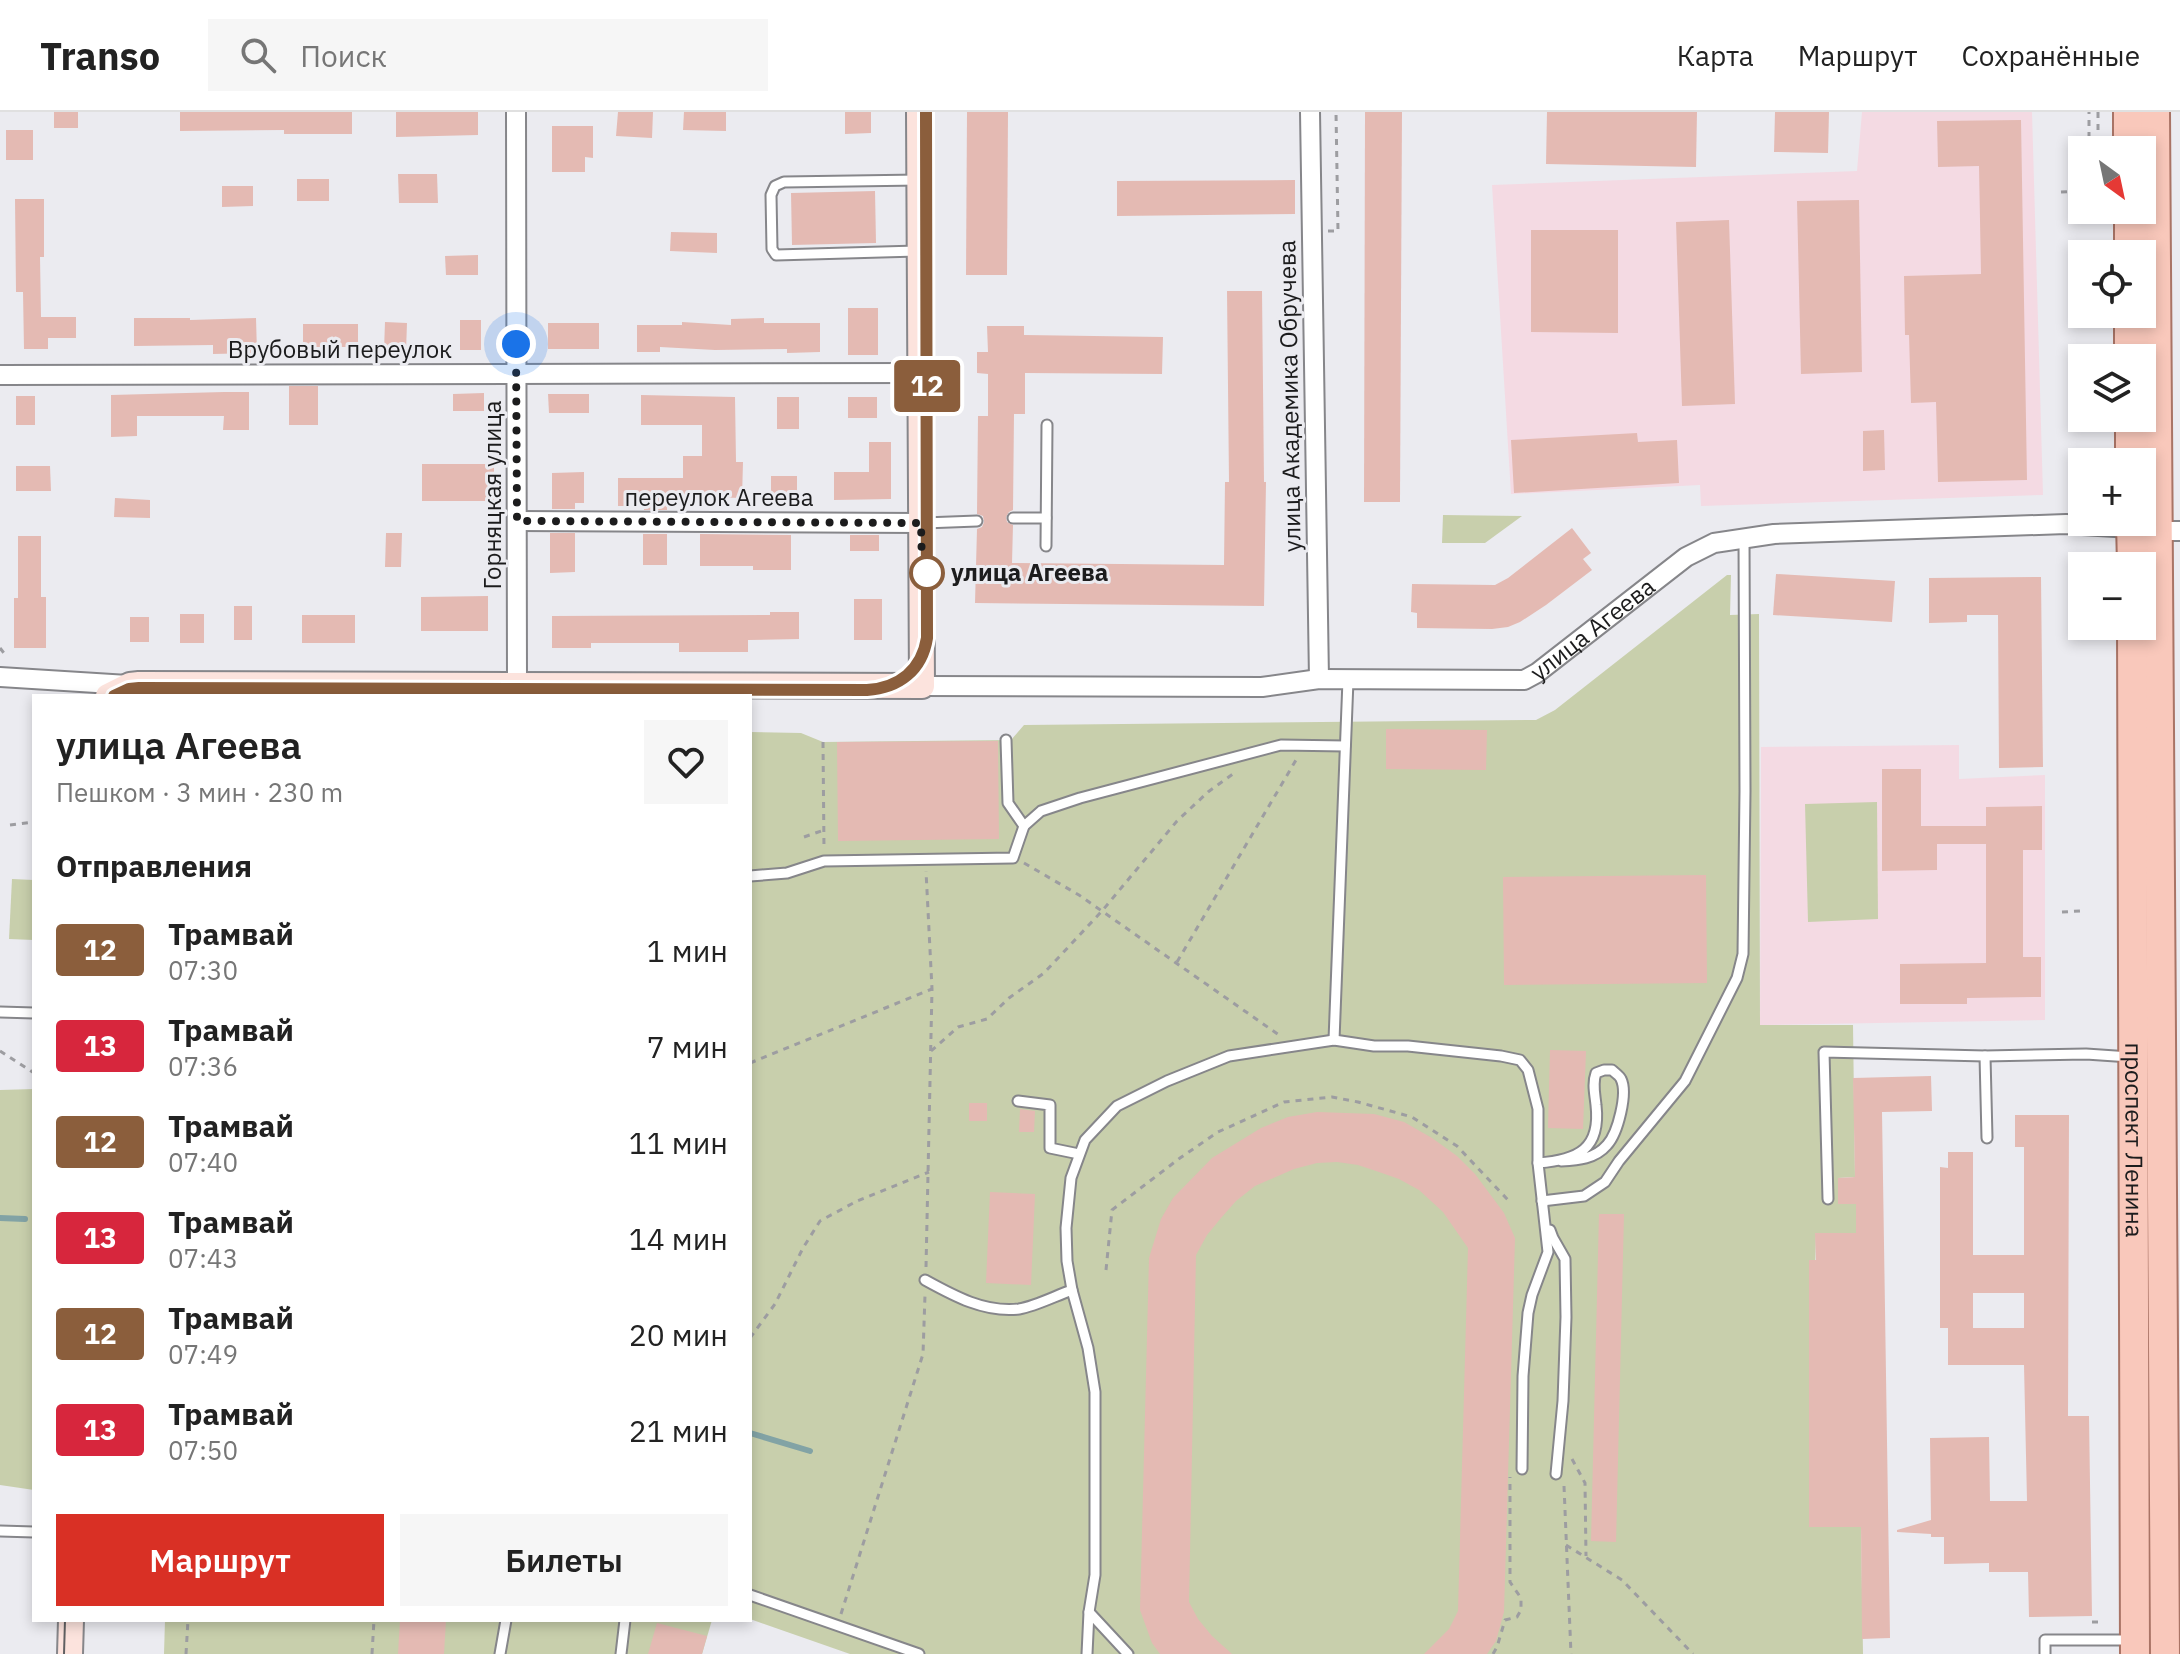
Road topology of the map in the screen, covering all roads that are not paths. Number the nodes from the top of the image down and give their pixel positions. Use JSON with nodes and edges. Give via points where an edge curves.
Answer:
{"nodes":[{"id":1,"x":516,"y":112,"type":"edge"},
{"id":2,"x":919,"y":112,"type":"edge"},
{"id":3,"x":1310,"y":112,"type":"edge"},
{"id":4,"x":2128,"y":112,"type":"edge"},
{"id":5,"x":2155,"y":112,"type":"edge"},
{"id":6,"x":2128,"y":136,"type":"edge"},
{"id":7,"x":920,"y":180,"type":"junction"},
{"id":8,"x":920,"y":251,"type":"junction"},
{"id":9,"x":516,"y":373,"type":"junction"},
{"id":10,"x":921,"y":373,"type":"junction"},
{"id":11,"x":0,"y":375,"type":"edge"},
{"id":12,"x":1047,"y":425,"type":"dead end"},
{"id":13,"x":2151,"y":448,"type":"edge"},
{"id":14,"x":1013,"y":518,"type":"dead end"},
{"id":15,"x":1046,"y":518,"type":"junction"},
{"id":16,"x":517,"y":521,"type":"junction"},
{"id":17,"x":977,"y":521,"type":"dead end"},
{"id":18,"x":921,"y":523,"type":"junction"},
{"id":19,"x":2068,"y":524,"type":"edge"},
{"id":20,"x":2150,"y":536,"type":"edge"},
{"id":21,"x":1744,"y":538,"type":"junction"},
{"id":22,"x":1046,"y":546,"type":"dead end"},
{"id":23,"x":2132,"y":640,"type":"edge"},
{"id":24,"x":0,"y":677,"type":"edge"},
{"id":25,"x":1319,"y":679,"type":"junction"},
{"id":26,"x":1348,"y":680,"type":"junction"},
{"id":27,"x":130,"y":685,"type":"junction"},
{"id":28,"x":517,"y":685,"type":"junction"},
{"id":29,"x":922,"y":686,"type":"junction"},
{"id":30,"x":76,"y":688,"type":"edge"},
{"id":31,"x":112,"y":694,"type":"edge"},
{"id":32,"x":1006,"y":740,"type":"dead end"},
{"id":33,"x":1345,"y":746,"type":"junction"},
{"id":34,"x":1024,"y":826,"type":"junction"},
{"id":35,"x":752,"y":876,"type":"edge"},
{"id":36,"x":0,"y":1012,"type":"edge"},
{"id":37,"x":32,"y":1013,"type":"edge"},
{"id":38,"x":1334,"y":1040,"type":"junction"},
{"id":39,"x":1985,"y":1056,"type":"junction"},
{"id":40,"x":2134,"y":1057,"type":"junction"},
{"id":41,"x":1018,"y":1101,"type":"dead end"},
{"id":42,"x":1987,"y":1138,"type":"dead end"},
{"id":43,"x":1079,"y":1154,"type":"junction"},
{"id":44,"x":1561,"y":1161,"type":"junction"},
{"id":45,"x":1538,"y":1163,"type":"junction"},
{"id":46,"x":1828,"y":1199,"type":"dead end"},
{"id":47,"x":1542,"y":1201,"type":"junction"},
{"id":48,"x":925,"y":1280,"type":"road end"},
{"id":49,"x":1072,"y":1290,"type":"junction"},
{"id":50,"x":1522,"y":1469,"type":"road end"},
{"id":51,"x":1556,"y":1474,"type":"road end"},
{"id":52,"x":0,"y":1531,"type":"edge"},
{"id":53,"x":32,"y":1532,"type":"edge"},
{"id":54,"x":752,"y":1596,"type":"edge"},
{"id":55,"x":1089,"y":1612,"type":"junction"},
{"id":56,"x":71,"y":1622,"type":"edge"},
{"id":57,"x":506,"y":1622,"type":"edge"},
{"id":58,"x":625,"y":1622,"type":"edge"},
{"id":59,"x":2135,"y":1647,"type":"edge"},
{"id":60,"x":70,"y":1654,"type":"edge"},
{"id":61,"x":500,"y":1654,"type":"edge"},
{"id":62,"x":621,"y":1654,"type":"edge"},
{"id":63,"x":919,"y":1654,"type":"edge"},
{"id":64,"x":1087,"y":1654,"type":"edge"},
{"id":65,"x":1128,"y":1654,"type":"edge"},
{"id":66,"x":2045,"y":1654,"type":"edge"},
{"id":67,"x":2165,"y":1654,"type":"edge"}],
"edges":[{"from":1,"to":9,"type":"street","name":"Горняцкая улица"},
{"from":2,"to":7,"type":"street"},
{"from":3,"to":25,"type":"street","name":"улица Академика Обручева"},
{"from":4,"to":6,"type":"main road"},
{"from":5,"to":13,"type":"main road","name":"проспект Ленина"},
{"from":7,"to":8,"type":"street"},
{"from":7,"to":8,"type":"lane","via":[[779,183],[771,195],[772,249],[779,255]]},
{"from":8,"to":10,"type":"street"},
{"from":9,"to":10,"type":"street","name":"Врубовый переулок"},
{"from":9,"to":11,"type":"street","name":"Врубовый переулок"},
{"from":9,"to":16,"type":"street","name":"Горняцкая улица"},
{"from":10,"to":18,"type":"street"},
{"from":12,"to":15,"type":"lane"},
{"from":14,"to":15,"type":"lane"},
{"from":15,"to":22,"type":"lane"},
{"from":16,"to":18,"type":"street","name":"переулок Агеева"},
{"from":16,"to":28,"type":"street","name":"Горняцкая улица"},
{"from":17,"to":18,"type":"lane"},
{"from":18,"to":29,"type":"street"},
{"from":19,"to":21,"type":"street","name":"улица Агеева"},
{"from":20,"to":67,"type":"main road","name":"проспект Ленина","via":[[2167,1299]]},
{"from":21,"to":26,"type":"street","name":"улица Агеева","via":[[1714,543],[1686,557],[1524,680]]},
{"from":21,"to":47,"type":"lane","via":[[1743,954],[1737,978],[1685,1081],[1605,1182],[1584,1196]]},
{"from":23,"to":40,"type":"main road","name":"проспект Ленина"},
{"from":24,"to":30,"type":"street","name":"улица Агеева"},
{"from":25,"to":26,"type":"street","name":"улица Агеева"},
{"from":25,"to":29,"type":"street","name":"улица Агеева","via":[[1262,687]]},
{"from":26,"to":33,"type":"lane"},
{"from":27,"to":28,"type":"street","name":"улица Агеева"},
{"from":27,"to":30,"type":"street","name":"улица Агеева"},
{"from":27,"to":31,"type":"street","name":"улица Агеева"},
{"from":28,"to":29,"type":"street","name":"улица Агеева"},
{"from":32,"to":34,"type":"lane","via":[[1008,803]]},
{"from":33,"to":34,"type":"lane","via":[[1281,745],[1080,798],[1041,811]]},
{"from":33,"to":38,"type":"lane"},
{"from":34,"to":35,"type":"lane","via":[[1013,858],[824,861],[787,873]]},
{"from":36,"to":37,"type":"lane"},
{"from":38,"to":43,"type":"lane","via":[[1229,1056],[1167,1081],[1117,1106]]},
{"from":38,"to":45,"type":"lane","via":[[1520,1060],[1528,1070],[1538,1109]]},
{"from":39,"to":40,"type":"lane"},
{"from":39,"to":42,"type":"lane"},
{"from":39,"to":46,"type":"lane","via":[[1824,1052]]},
{"from":40,"to":59,"type":"main road","name":"проспект Ленина"},
{"from":41,"to":43,"type":"lane","via":[[1050,1105],[1050,1148]]},
{"from":43,"to":49,"type":"lane","via":[[1066,1228]]},
{"from":44,"to":44,"type":"lane","via":[[1584,1160],[1608,1145],[1621,1110],[1621,1080],[1612,1070],[1596,1073],[1593,1081],[1596,1133],[1590,1145]]},
{"from":44,"to":45,"type":"lane"},
{"from":45,"to":47,"type":"lane"},
{"from":47,"to":50,"type":"lane","via":[[1548,1252],[1528,1313]]},
{"from":47,"to":51,"type":"lane","via":[[1565,1259]]},
{"from":48,"to":49,"type":"lane","via":[[991,1310],[1021,1309]]},
{"from":49,"to":55,"type":"lane","via":[[1095,1392],[1095,1575]]},
{"from":52,"to":53,"type":"lane"},
{"from":54,"to":63,"type":"lane"},
{"from":55,"to":64,"type":"lane"},
{"from":55,"to":65,"type":"lane"},
{"from":56,"to":60,"type":"street"},
{"from":57,"to":61,"type":"lane"},
{"from":58,"to":62,"type":"lane"},
{"from":59,"to":66,"type":"lane","via":[[2045,1640]]}]}
